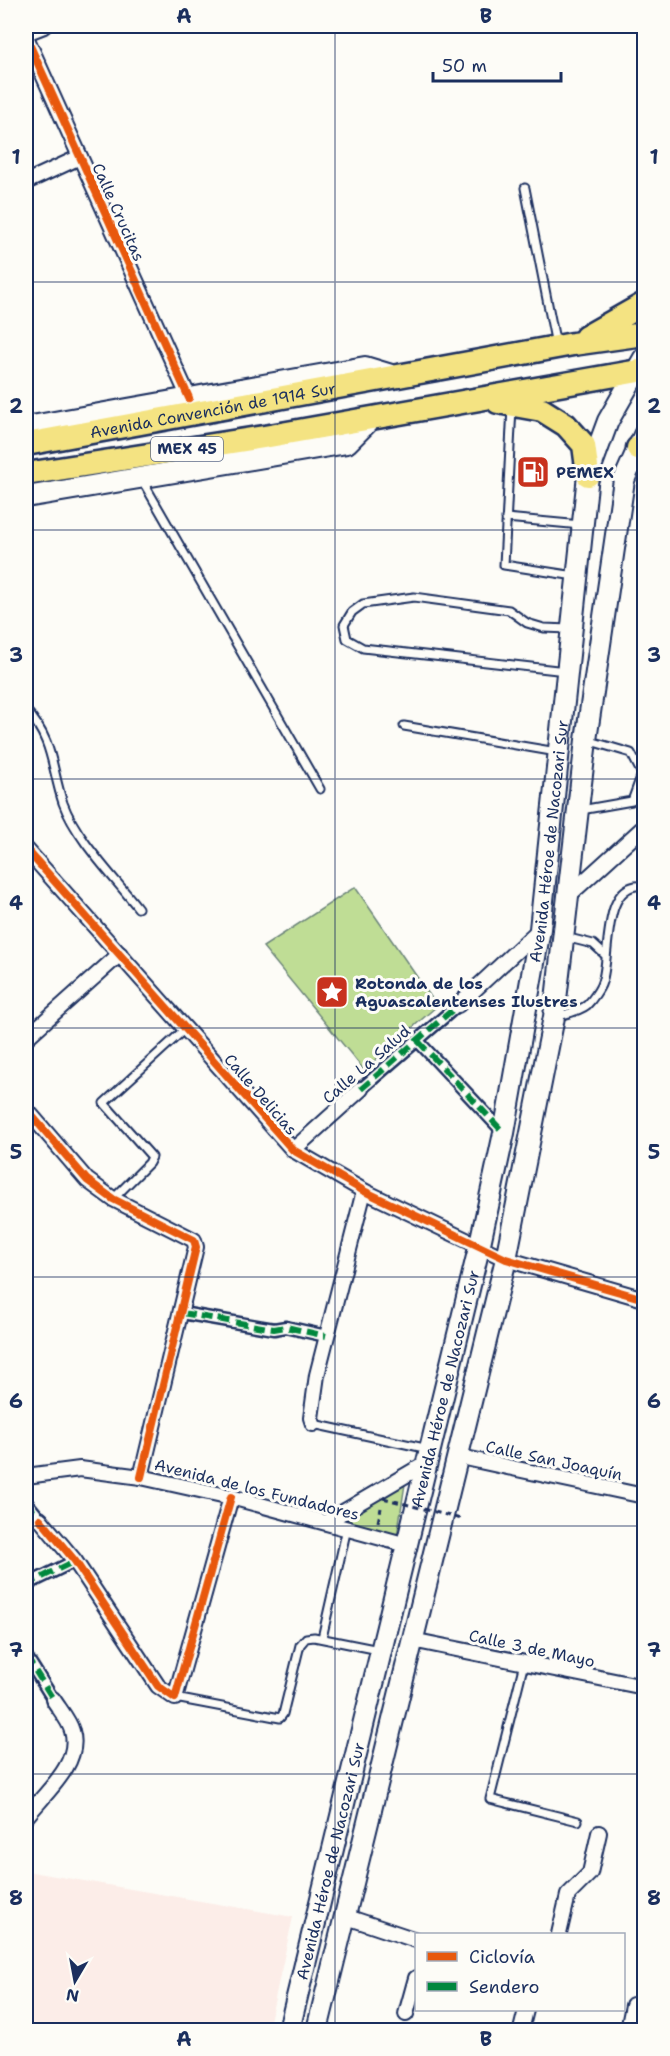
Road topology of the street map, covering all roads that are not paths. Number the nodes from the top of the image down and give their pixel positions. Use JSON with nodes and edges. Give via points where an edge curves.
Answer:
{"nodes":[{"id":1,"x":44,"y":26,"type":"edge"},
{"id":2,"x":26,"y":35,"type":"edge"},
{"id":3,"x":80,"y":157,"type":"junction"},
{"id":4,"x":26,"y":182,"type":"edge"},
{"id":5,"x":525,"y":188,"type":"dead end"},
{"id":6,"x":645,"y":304,"type":"edge"},
{"id":7,"x":645,"y":334,"type":"edge"},
{"id":8,"x":565,"y":346,"type":"junction"},
{"id":9,"x":642,"y":366,"type":"edge"},
{"id":10,"x":400,"y":377,"type":"junction"},
{"id":11,"x":189,"y":398,"type":"junction"},
{"id":12,"x":512,"y":399,"type":"junction"},
{"id":13,"x":372,"y":418,"type":"junction"},
{"id":14,"x":26,"y":427,"type":"edge"},
{"id":15,"x":26,"y":444,"type":"edge"},
{"id":16,"x":643,"y":447,"type":"edge"},
{"id":17,"x":26,"y":474,"type":"edge"},
{"id":18,"x":588,"y":475,"type":"junction"},
{"id":19,"x":141,"y":478,"type":"junction"},
{"id":20,"x":26,"y":497,"type":"edge"},
{"id":21,"x":506,"y":518,"type":"junction"},
{"id":22,"x":583,"y":525,"type":"junction"},
{"id":23,"x":577,"y":577,"type":"junction"},
{"id":24,"x":572,"y":630,"type":"junction"},
{"id":25,"x":567,"y":671,"type":"junction"},
{"id":26,"x":26,"y":710,"type":"edge"},
{"id":27,"x":404,"y":726,"type":"dead end"},
{"id":28,"x":586,"y":740,"type":"junction"},
{"id":29,"x":559,"y":752,"type":"junction"},
{"id":30,"x":320,"y":789,"type":"dead end"},
{"id":31,"x":579,"y":810,"type":"junction"},
{"id":32,"x":645,"y":827,"type":"edge"},
{"id":33,"x":26,"y":849,"type":"edge"},
{"id":34,"x":645,"y":886,"type":"edge"},
{"id":35,"x":568,"y":896,"type":"junction"},
{"id":36,"x":138,"y":908,"type":"dead end"},
{"id":37,"x":540,"y":929,"type":"junction"},
{"id":38,"x":563,"y":937,"type":"junction"},
{"id":39,"x":120,"y":954,"type":"junction"},
{"id":40,"x":604,"y":955,"type":"junction"},
{"id":41,"x":458,"y":1005,"type":"joint"},
{"id":42,"x":554,"y":1017,"type":"junction"},
{"id":43,"x":186,"y":1028,"type":"junction"},
{"id":44,"x":26,"y":1038,"type":"edge"},
{"id":45,"x":418,"y":1041,"type":"junction"},
{"id":46,"x":361,"y":1089,"type":"joint"},
{"id":47,"x":26,"y":1108,"type":"edge"},
{"id":48,"x":504,"y":1133,"type":"junction"},
{"id":49,"x":292,"y":1150,"type":"junction"},
{"id":50,"x":364,"y":1191,"type":"junction"},
{"id":51,"x":113,"y":1199,"type":"junction"},
{"id":52,"x":479,"y":1248,"type":"junction"},
{"id":53,"x":506,"y":1259,"type":"junction"},
{"id":54,"x":645,"y":1299,"type":"edge"},
{"id":55,"x":182,"y":1313,"type":"junction"},
{"id":56,"x":327,"y":1336,"type":"junction"},
{"id":57,"x":313,"y":1424,"type":"joint"},
{"id":58,"x":427,"y":1456,"type":"junction"},
{"id":59,"x":456,"y":1456,"type":"junction"},
{"id":60,"x":26,"y":1476,"type":"edge"},
{"id":61,"x":141,"y":1477,"type":"junction"},
{"id":62,"x":645,"y":1496,"type":"edge"},
{"id":63,"x":231,"y":1497,"type":"junction"},
{"id":64,"x":26,"y":1502,"type":"edge"},
{"id":65,"x":40,"y":1519,"type":"joint"},
{"id":66,"x":326,"y":1522,"type":"junction"},
{"id":67,"x":347,"y":1528,"type":"junction"},
{"id":68,"x":407,"y":1545,"type":"junction"},
{"id":69,"x":75,"y":1561,"type":"junction"},
{"id":70,"x":26,"y":1585,"type":"edge"},
{"id":71,"x":322,"y":1638,"type":"junction"},
{"id":72,"x":412,"y":1640,"type":"junction"},
{"id":73,"x":381,"y":1650,"type":"junction"},
{"id":74,"x":26,"y":1656,"type":"edge"},
{"id":75,"x":524,"y":1663,"type":"junction"},
{"id":76,"x":645,"y":1688,"type":"edge"},
{"id":77,"x":175,"y":1698,"type":"junction"},
{"id":78,"x":53,"y":1699,"type":"joint"},
{"id":79,"x":26,"y":1817,"type":"edge"},
{"id":80,"x":578,"y":1821,"type":"dead end"},
{"id":81,"x":599,"y":1833,"type":"dead end"},
{"id":82,"x":344,"y":1916,"type":"junction"},
{"id":83,"x":559,"y":1933,"type":"edge"},
{"id":84,"x":415,"y":1939,"type":"edge"},
{"id":85,"x":415,"y":1985,"type":"edge"},
{"id":86,"x":634,"y":2005,"type":"edge"},
{"id":87,"x":526,"y":2011,"type":"edge"},
{"id":88,"x":406,"y":2014,"type":"dead end"},
{"id":89,"x":289,"y":2031,"type":"edge"},
{"id":90,"x":317,"y":2031,"type":"edge"},
{"id":91,"x":521,"y":2031,"type":"edge"},
{"id":92,"x":627,"y":2031,"type":"edge"}],
"edges":[{"from":1,"to":2,"type":"street"},
{"from":2,"to":3,"type":"street","name":"Calle Crucitas"},
{"from":3,"to":4,"type":"street"},
{"from":3,"to":11,"type":"street","name":"Calle Crucitas"},
{"from":5,"to":8,"type":"lane"},
{"from":6,"to":8,"type":"main road"},
{"from":7,"to":8,"type":"main road","name":"Avenida Convención de 1914 Sur","number":"MEX 45"},
{"from":8,"to":10,"type":"main road","name":"Avenida Convención de 1914 Sur","number":"MEX 45"},
{"from":9,"to":12,"type":"main road"},
{"from":9,"to":18,"type":"main road","name":"Avenida Héroe de Nacozari Sur","via":[[608,421]]},
{"from":10,"to":11,"type":"main road","name":"Avenida Convención de 1914 Sur","via":[[365,368]]},
{"from":10,"to":15,"type":"main road","name":"Avenida Convención de 1914 Sur","number":"MEX 45"},
{"from":11,"to":14,"type":"main road","name":"Avenida Convención de 1914 Sur"},
{"from":12,"to":13,"type":"main road","name":"Avenida Convención de 1914 Sur","number":"MEX 45","via":[[478,399]]},
{"from":12,"to":18,"type":"main road","name":"Avenida Convención de 1914 Sur","via":[[542,410],[566,425],[584,445]]},
{"from":12,"to":21,"type":"lane"},
{"from":13,"to":17,"type":"main road","name":"Avenida Convención de 1914 Sur","number":"MEX 45"},
{"from":13,"to":19,"type":"main road","via":[[347,443]]},
{"from":16,"to":28,"type":"main road","name":"Avenida Héroe de Nacozari Sur","via":[[624,480]]},
{"from":18,"to":22,"type":"main road","name":"Avenida Héroe de Nacozari Sur"},
{"from":19,"to":20,"type":"main road"},
{"from":19,"to":30,"type":"lane"},
{"from":21,"to":22,"type":"lane"},
{"from":21,"to":23,"type":"lane","via":[[504,565]]},
{"from":22,"to":23,"type":"main road","name":"Avenida Héroe de Nacozari Sur"},
{"from":23,"to":24,"type":"main road","name":"Avenida Héroe de Nacozari Sur"},
{"from":24,"to":25,"type":"main road","name":"Avenida Héroe de Nacozari Sur"},
{"from":24,"to":25,"type":"lane","via":[[527,623],[509,610],[414,597],[363,604],[344,625],[347,639],[363,648]]},
{"from":25,"to":29,"type":"main road","name":"Avenida Héroe de Nacozari Sur"},
{"from":26,"to":36,"type":"lane","via":[[50,748],[63,802],[76,828]]},
{"from":27,"to":29,"type":"lane"},
{"from":28,"to":31,"type":"main road","name":"Avenida Héroe de Nacozari Sur"},
{"from":28,"to":31,"type":"lane","via":[[631,753],[642,774],[632,801]]},
{"from":29,"to":37,"type":"main road","name":"Avenida Héroe de Nacozari Sur"},
{"from":31,"to":35,"type":"main road","name":"Avenida Héroe de Nacozari Sur"},
{"from":32,"to":35,"type":"street"},
{"from":33,"to":39,"type":"street","name":"Calle Delicias"},
{"from":34,"to":40,"type":"lane","via":[[624,890],[618,900]]},
{"from":35,"to":38,"type":"main road","name":"Avenida Héroe de Nacozari Sur"},
{"from":37,"to":41,"type":"street","name":"Calle La Salud"},
{"from":37,"to":48,"type":"main road","name":"Avenida Héroe de Nacozari Sur"},
{"from":38,"to":40,"type":"lane","via":[[593,944]]},
{"from":38,"to":42,"type":"main road","name":"Avenida Héroe de Nacozari Sur"},
{"from":39,"to":43,"type":"street","name":"Calle Delicias"},
{"from":39,"to":44,"type":"street"},
{"from":40,"to":42,"type":"lane","via":[[603,981],[585,1007]]},
{"from":41,"to":45,"type":"street","name":"Calle La Salud"},
{"from":42,"to":53,"type":"main road","name":"Avenida Héroe de Nacozari Sur"},
{"from":43,"to":49,"type":"street","name":"Calle Delicias"},
{"from":43,"to":51,"type":"lane","via":[[104,1103],[152,1157]]},
{"from":45,"to":46,"type":"street","name":"Calle La Salud"},
{"from":45,"to":48,"type":"street"},
{"from":46,"to":49,"type":"street","name":"Calle La Salud"},
{"from":47,"to":51,"type":"street","via":[[87,1180]]},
{"from":48,"to":52,"type":"main road","name":"Avenida Héroe de Nacozari Sur"},
{"from":49,"to":50,"type":"street","name":"Calle Delicias"},
{"from":50,"to":52,"type":"street","name":"Calle Delicias"},
{"from":50,"to":56,"type":"street"},
{"from":51,"to":55,"type":"street","via":[[194,1240],[196,1247]]},
{"from":52,"to":53,"type":"street","name":"Calle Delicias"},
{"from":52,"to":58,"type":"main road","name":"Avenida Héroe de Nacozari Sur"},
{"from":53,"to":54,"type":"street","name":"Calle Delicias"},
{"from":53,"to":59,"type":"main road","name":"Avenida Héroe de Nacozari Sur"},
{"from":55,"to":56,"type":"street"},
{"from":55,"to":61,"type":"street"},
{"from":56,"to":57,"type":"street","via":[[317,1375]]},
{"from":57,"to":58,"type":"lane"},
{"from":58,"to":66,"type":"street"},
{"from":58,"to":68,"type":"main road","name":"Avenida Héroe de Nacozari Sur"},
{"from":59,"to":62,"type":"street","name":"Calle San Joaquín"},
{"from":59,"to":72,"type":"main road","name":"Avenida Héroe de Nacozari Sur"},
{"from":60,"to":61,"type":"street","name":"Avenida de los Fundadores","via":[[80,1469]]},
{"from":61,"to":63,"type":"street","name":"Avenida de los Fundadores"},
{"from":63,"to":66,"type":"street","name":"Avenida de los Fundadores"},
{"from":63,"to":77,"type":"street"},
{"from":64,"to":65,"type":"street"},
{"from":65,"to":69,"type":"street"},
{"from":66,"to":67,"type":"street","name":"Avenida de los Fundadores"},
{"from":67,"to":68,"type":"street","name":"Avenida de los Fundadores"},
{"from":67,"to":71,"type":"lane"},
{"from":68,"to":73,"type":"main road","name":"Avenida Héroe de Nacozari Sur"},
{"from":69,"to":70,"type":"street"},
{"from":69,"to":77,"type":"street","via":[[158,1686]]},
{"from":71,"to":73,"type":"lane"},
{"from":71,"to":77,"type":"lane","via":[[306,1638],[300,1645],[280,1718]]},
{"from":72,"to":75,"type":"street","name":"Calle 3 de Mayo"},
{"from":72,"to":82,"type":"main road","name":"Avenida Héroe de Nacozari Sur"},
{"from":73,"to":89,"type":"main road","name":"Avenida Héroe de Nacozari Sur"},
{"from":74,"to":78,"type":"street"},
{"from":75,"to":76,"type":"street","name":"Calle 3 de Mayo"},
{"from":75,"to":80,"type":"lane","via":[[490,1798]]},
{"from":78,"to":79,"type":"street","via":[[72,1728],[73,1758]]},
{"from":81,"to":83,"type":"street","via":[[590,1873],[568,1895]]},
{"from":82,"to":84,"type":"street"},
{"from":82,"to":90,"type":"main road","name":"Avenida Héroe de Nacozari Sur"},
{"from":85,"to":88,"type":"street"},
{"from":86,"to":92,"type":"street"},
{"from":87,"to":91,"type":"street"}]}
